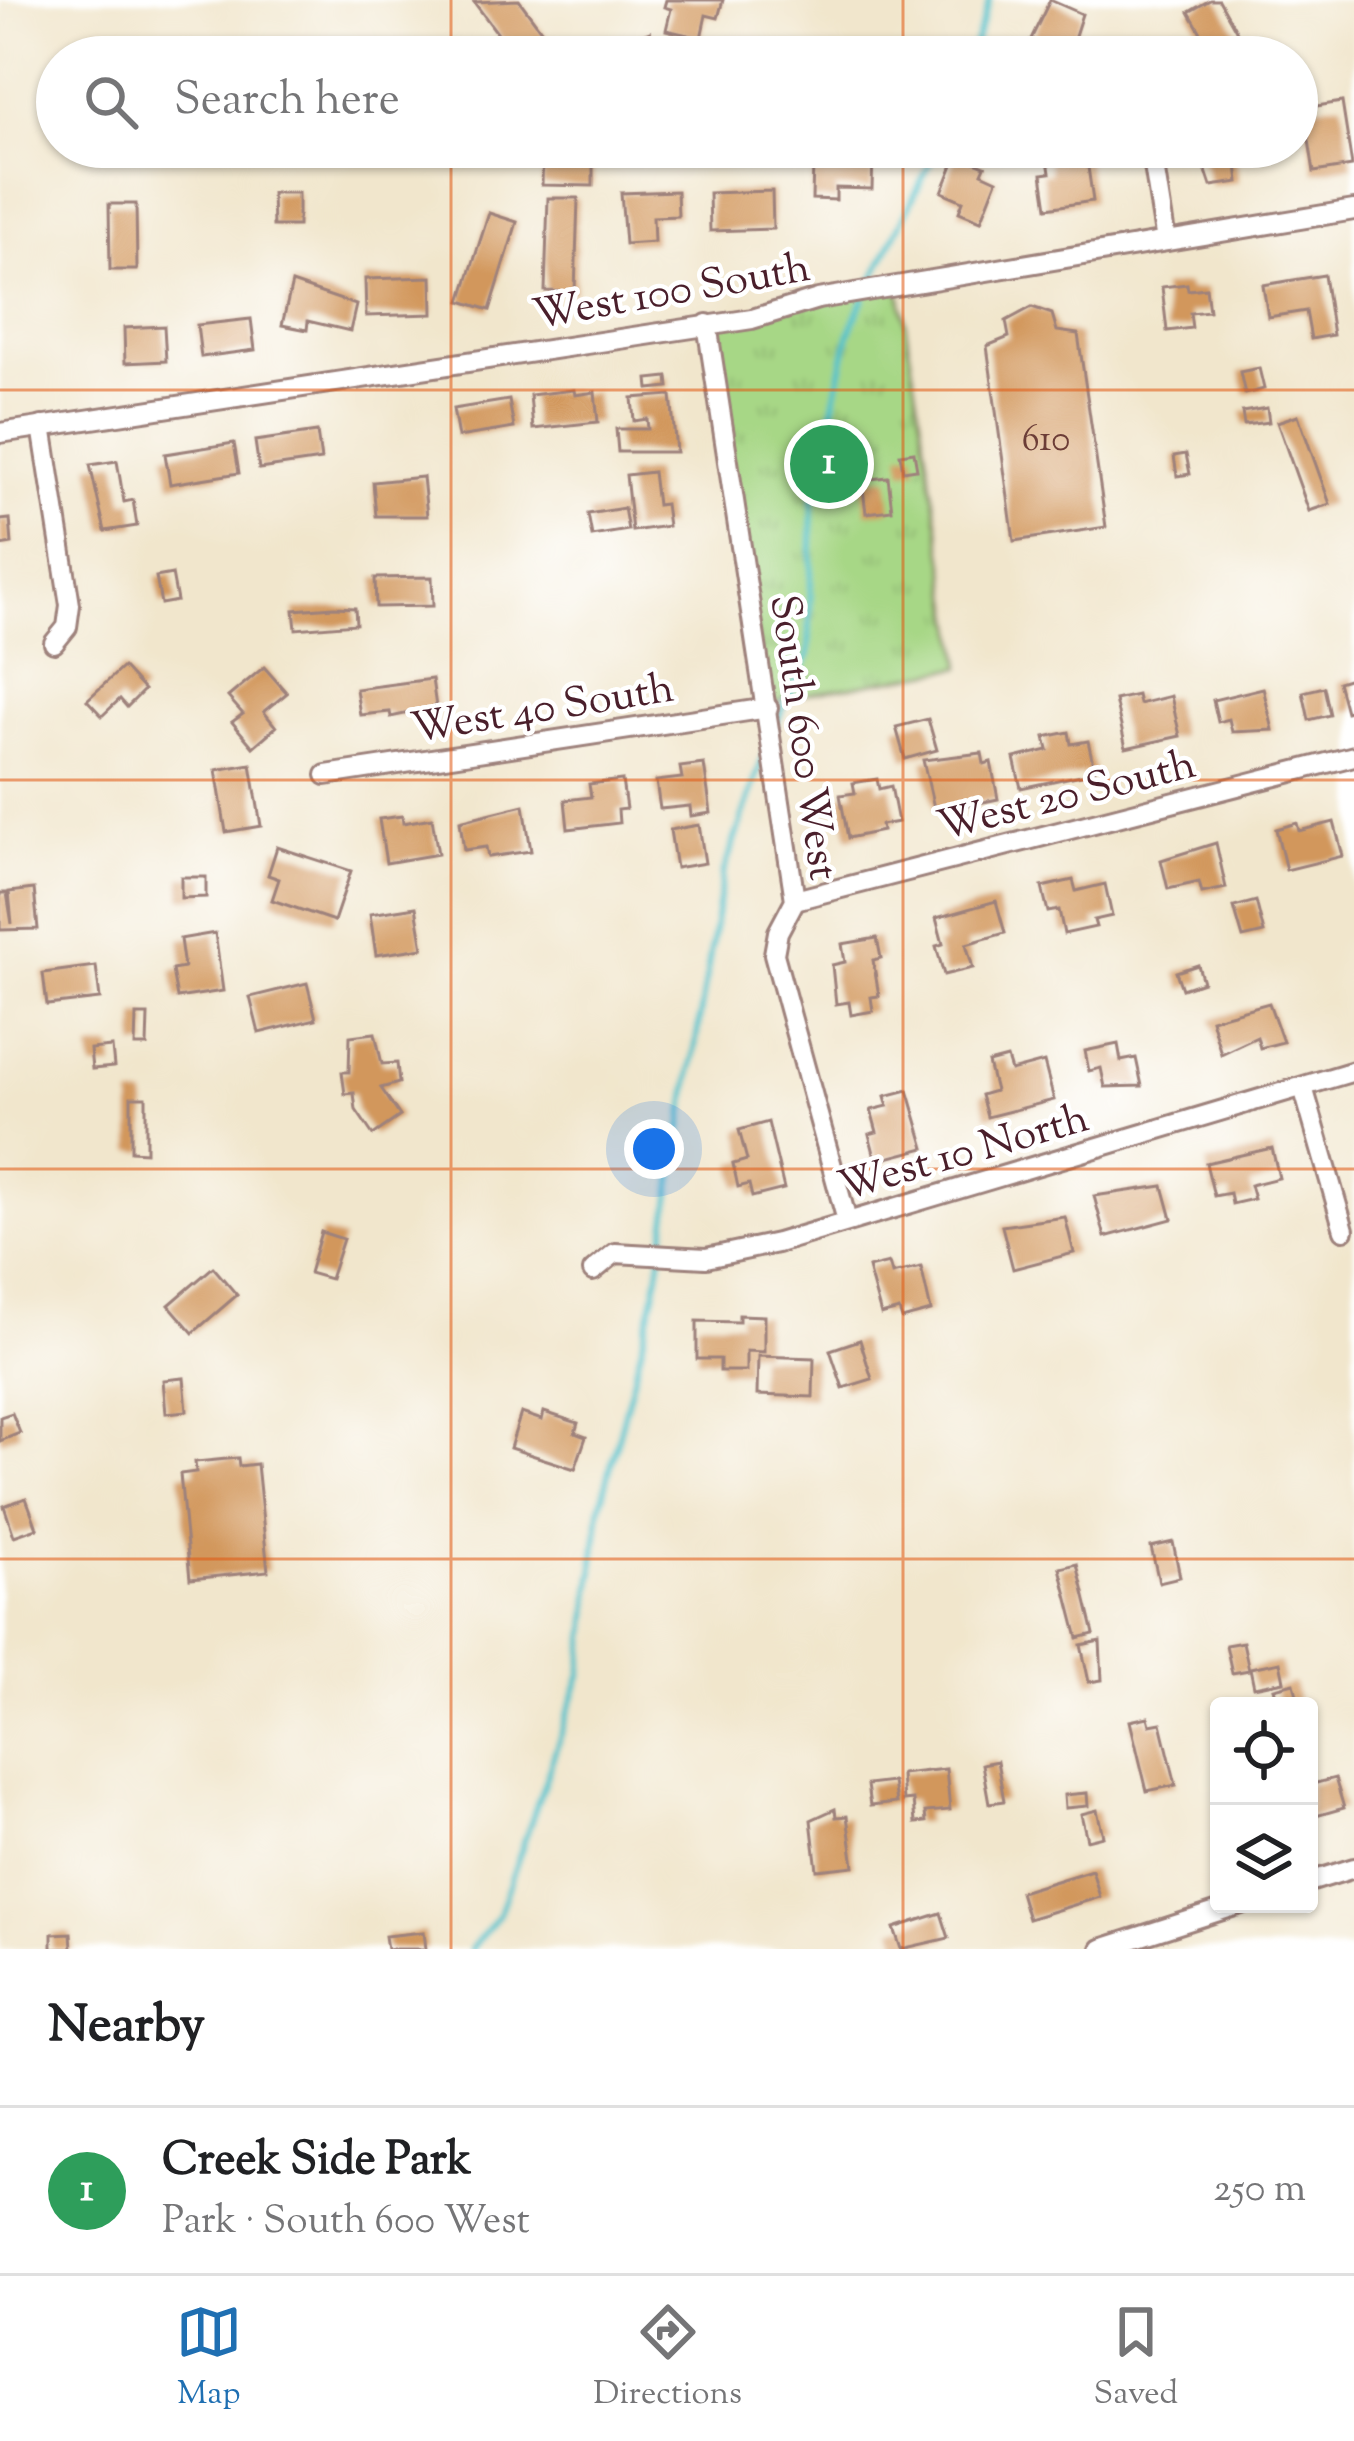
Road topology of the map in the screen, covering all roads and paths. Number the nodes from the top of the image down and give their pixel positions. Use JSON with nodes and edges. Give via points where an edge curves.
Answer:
{"nodes":[{"id":1,"x":1154,"y":168,"type":"edge"},
{"id":2,"x":1354,"y":210,"type":"edge"},
{"id":3,"x":1166,"y":241,"type":"junction"},
{"id":4,"x":707,"y":324,"type":"junction"},
{"id":5,"x":42,"y":426,"type":"junction"},
{"id":6,"x":0,"y":433,"type":"edge"},
{"id":7,"x":54,"y":643,"type":"dead end"},
{"id":8,"x":768,"y":708,"type":"junction"},
{"id":9,"x":1354,"y":756,"type":"edge"},
{"id":10,"x":326,"y":775,"type":"dead end"},
{"id":11,"x":795,"y":900,"type":"junction"},
{"id":12,"x":1354,"y":1071,"type":"edge"},
{"id":13,"x":1303,"y":1087,"type":"junction"},
{"id":14,"x":847,"y":1221,"type":"junction"},
{"id":15,"x":1344,"y":1230,"type":"dead end"},
{"id":16,"x":593,"y":1271,"type":"dead end"},
{"id":17,"x":1354,"y":1868,"type":"edge"},
{"id":18,"x":1318,"y":1879,"type":"edge"},
{"id":19,"x":1213,"y":1913,"type":"edge"},
{"id":20,"x":1101,"y":1949,"type":"edge"}],
"edges":[{"from":1,"to":3,"type":"street"},
{"from":2,"to":3,"type":"street","name":"West 100 South"},
{"from":3,"to":4,"type":"street","name":"West 100 South"},
{"from":4,"to":5,"type":"street","name":"West 100 South"},
{"from":4,"to":8,"type":"street","name":"South 600 West"},
{"from":5,"to":6,"type":"street","name":"West 100 South"},
{"from":5,"to":7,"type":"street","via":[[70,605]]},
{"from":8,"to":10,"type":"street","name":"West 40 South"},
{"from":8,"to":11,"type":"street","name":"South 600 West"},
{"from":9,"to":11,"type":"street","name":"West 20 South"},
{"from":11,"to":14,"type":"street","name":"South 600 West","via":[[774,954]]},
{"from":12,"to":13,"type":"street","name":"West 10 North"},
{"from":13,"to":14,"type":"street","name":"West 10 North"},
{"from":13,"to":15,"type":"street"},
{"from":14,"to":16,"type":"street","name":"West 10 North","via":[[706,1258],[615,1253]]},
{"from":17,"to":18,"type":"street"},
{"from":19,"to":20,"type":"street"}]}
